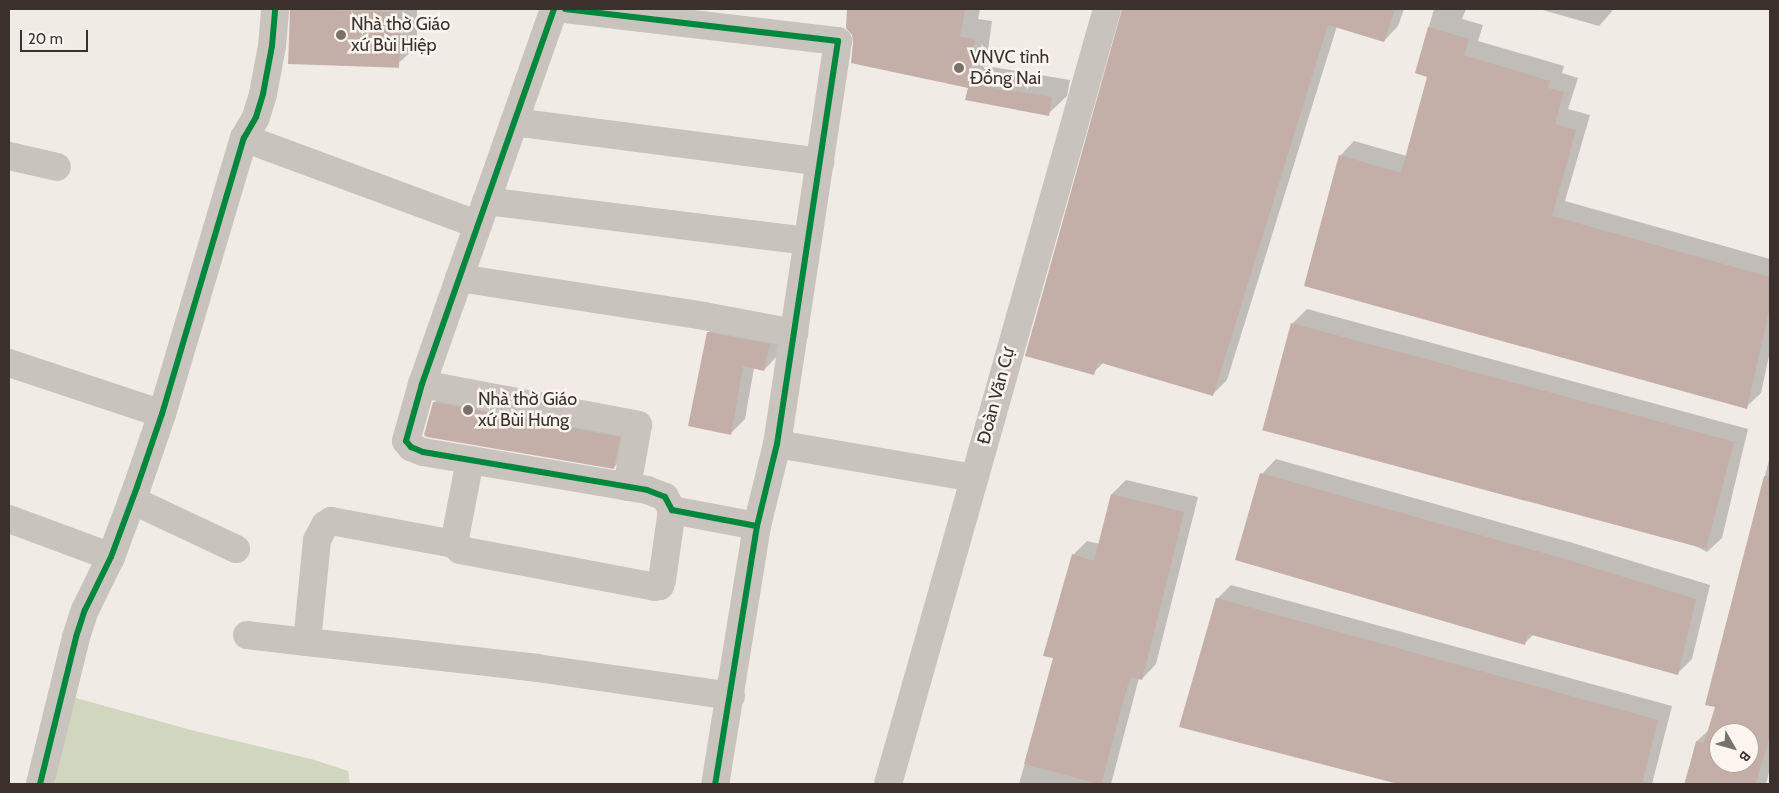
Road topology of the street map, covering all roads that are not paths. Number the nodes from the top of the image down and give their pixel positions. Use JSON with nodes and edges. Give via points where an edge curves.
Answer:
{"nodes":[{"id":1,"x":275,"y":9,"type":"edge"},
{"id":2,"x":554,"y":9,"type":"edge"},
{"id":3,"x":565,"y":9,"type":"edge"},
{"id":4,"x":1107,"y":9,"type":"edge"},
{"id":5,"x":514,"y":122,"type":"junction"},
{"id":6,"x":244,"y":138,"type":"junction"},
{"id":7,"x":9,"y":156,"type":"edge"},
{"id":8,"x":820,"y":162,"type":"junction"},
{"id":9,"x":57,"y":168,"type":"dead end"},
{"id":10,"x":482,"y":212,"type":"junction"},
{"id":11,"x":808,"y":241,"type":"junction"},
{"id":12,"x":459,"y":278,"type":"junction"},
{"id":13,"x":794,"y":333,"type":"junction"},
{"id":14,"x":9,"y":363,"type":"edge"},
{"id":15,"x":422,"y":384,"type":"junction"},
{"id":16,"x":162,"y":414,"type":"junction"},
{"id":17,"x":777,"y":444,"type":"junction"},
{"id":18,"x":470,"y":460,"type":"junction"},
{"id":19,"x":974,"y":478,"type":"junction"},
{"id":20,"x":627,"y":487,"type":"junction"},
{"id":21,"x":132,"y":500,"type":"junction"},
{"id":22,"x":672,"y":510,"type":"junction"},
{"id":23,"x":9,"y":520,"type":"edge"},
{"id":24,"x":757,"y":526,"type":"junction"},
{"id":25,"x":454,"y":544,"type":"junction"},
{"id":26,"x":236,"y":549,"type":"dead end"},
{"id":27,"x":111,"y":557,"type":"junction"},
{"id":28,"x":247,"y":635,"type":"dead end"},
{"id":29,"x":307,"y":642,"type":"junction"},
{"id":30,"x":731,"y":696,"type":"junction"},
{"id":31,"x":40,"y":784,"type":"edge"},
{"id":32,"x":715,"y":784,"type":"edge"},
{"id":33,"x":888,"y":784,"type":"edge"}],
"edges":[{"from":1,"to":6,"type":"street","via":[[263,94],[256,117]]},
{"from":2,"to":5,"type":"street"},
{"from":3,"to":8,"type":"street","via":[[838,42]]},
{"from":4,"to":19,"type":"street","name":"Đoàn Văn Cự"},
{"from":5,"to":8,"type":"street"},
{"from":5,"to":10,"type":"street"},
{"from":6,"to":10,"type":"street"},
{"from":6,"to":16,"type":"street"},
{"from":7,"to":9,"type":"street"},
{"from":8,"to":11,"type":"street"},
{"from":10,"to":11,"type":"street"},
{"from":10,"to":12,"type":"street"},
{"from":11,"to":13,"type":"street"},
{"from":12,"to":13,"type":"street"},
{"from":12,"to":15,"type":"street"},
{"from":13,"to":17,"type":"street"},
{"from":14,"to":16,"type":"street"},
{"from":15,"to":18,"type":"street","via":[[406,441],[422,452]]},
{"from":15,"to":20,"type":"street","via":[[638,425]]},
{"from":16,"to":21,"type":"street"},
{"from":17,"to":19,"type":"street"},
{"from":17,"to":24,"type":"street"},
{"from":18,"to":20,"type":"street"},
{"from":18,"to":25,"type":"street"},
{"from":19,"to":33,"type":"street","name":"Đoàn Văn Cự"},
{"from":20,"to":22,"type":"street","via":[[660,494]]},
{"from":21,"to":26,"type":"street"},
{"from":21,"to":27,"type":"street"},
{"from":22,"to":24,"type":"street"},
{"from":22,"to":25,"type":"street","via":[[662,580],[660,586],[655,587],[474,553],[456,548]]},
{"from":23,"to":27,"type":"street"},
{"from":24,"to":30,"type":"street"},
{"from":25,"to":29,"type":"street","via":[[331,521],[317,540]]},
{"from":27,"to":31,"type":"street","via":[[85,610],[76,637]]},
{"from":28,"to":29,"type":"street"},
{"from":29,"to":30,"type":"street","via":[[538,668]]},
{"from":30,"to":32,"type":"street"}]}
